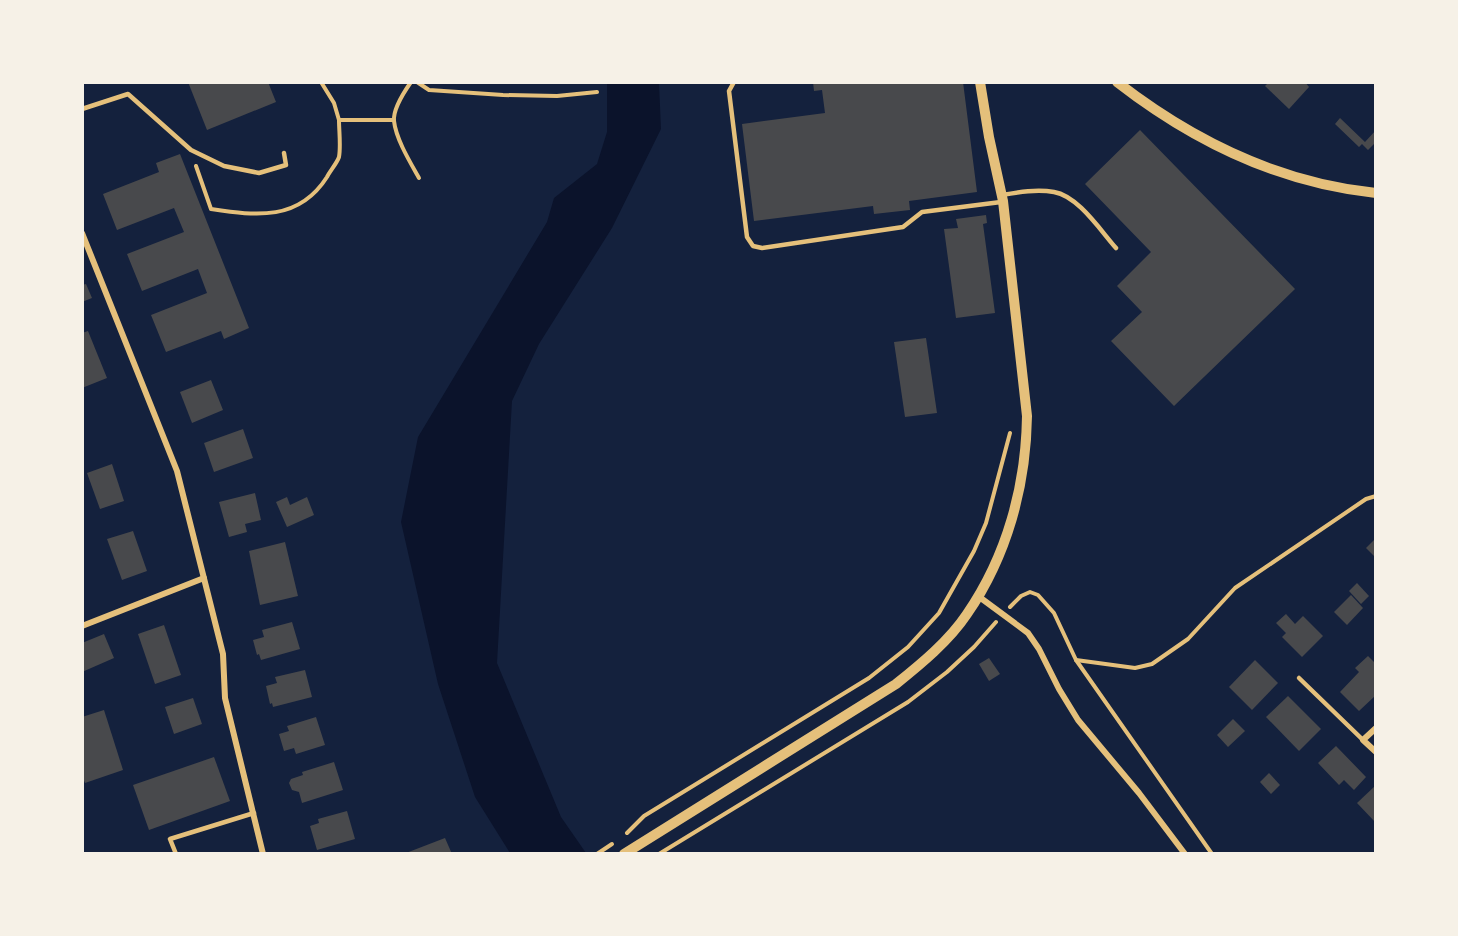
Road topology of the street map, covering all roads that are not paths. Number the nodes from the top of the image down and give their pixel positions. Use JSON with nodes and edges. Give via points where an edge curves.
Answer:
{"nodes":[{"id":1,"x":734,"y":82,"type":"edge"},
{"id":2,"x":980,"y":82,"type":"edge"},
{"id":3,"x":1117,"y":82,"type":"edge"},
{"id":4,"x":82,"y":109,"type":"edge"},
{"id":5,"x":285,"y":153,"type":"dead end"},
{"id":6,"x":1376,"y":193,"type":"edge"},
{"id":7,"x":1003,"y":198,"type":"junction"},
{"id":8,"x":82,"y":233,"type":"edge"},
{"id":9,"x":1116,"y":248,"type":"dead end"},
{"id":10,"x":204,"y":578,"type":"junction"},
{"id":11,"x":978,"y":596,"type":"junction"},
{"id":12,"x":82,"y":626,"type":"edge"},
{"id":13,"x":1299,"y":678,"type":"dead end"},
{"id":14,"x":1376,"y":728,"type":"edge"},
{"id":15,"x":1363,"y":740,"type":"junction"},
{"id":16,"x":1376,"y":752,"type":"edge"},
{"id":17,"x":254,"y":813,"type":"junction"},
{"id":18,"x":627,"y":851,"type":"edge"},
{"id":19,"x":176,"y":854,"type":"edge"},
{"id":20,"x":262,"y":854,"type":"edge"},
{"id":21,"x":1185,"y":854,"type":"edge"}],
"edges":[{"from":1,"to":7,"type":"lane","via":[[729,91],[747,237],[753,246],[762,248],[903,227],[922,213]]},
{"from":2,"to":7,"type":"street"},
{"from":3,"to":6,"type":"street","via":[[1173,123],[1231,154],[1304,180]]},
{"from":4,"to":5,"type":"lane","via":[[128,94],[191,150],[224,166],[247,171],[259,173],[286,165]]},
{"from":7,"to":9,"type":"lane","via":[[1041,190],[1069,197]]},
{"from":7,"to":11,"type":"street","via":[[1027,416],[1024,467],[1016,506],[997,559]]},
{"from":8,"to":10,"type":"street","via":[[177,471]]},
{"from":10,"to":12,"type":"street"},
{"from":10,"to":17,"type":"street","via":[[223,654],[225,698]]},
{"from":11,"to":18,"type":"street","via":[[955,629],[909,673],[862,707]]},
{"from":11,"to":21,"type":"street","via":[[1033,639],[1078,720]]},
{"from":13,"to":15,"type":"lane"},
{"from":14,"to":15,"type":"street"},
{"from":15,"to":16,"type":"street"},
{"from":17,"to":19,"type":"lane","via":[[170,839]]},
{"from":17,"to":20,"type":"street"}]}
